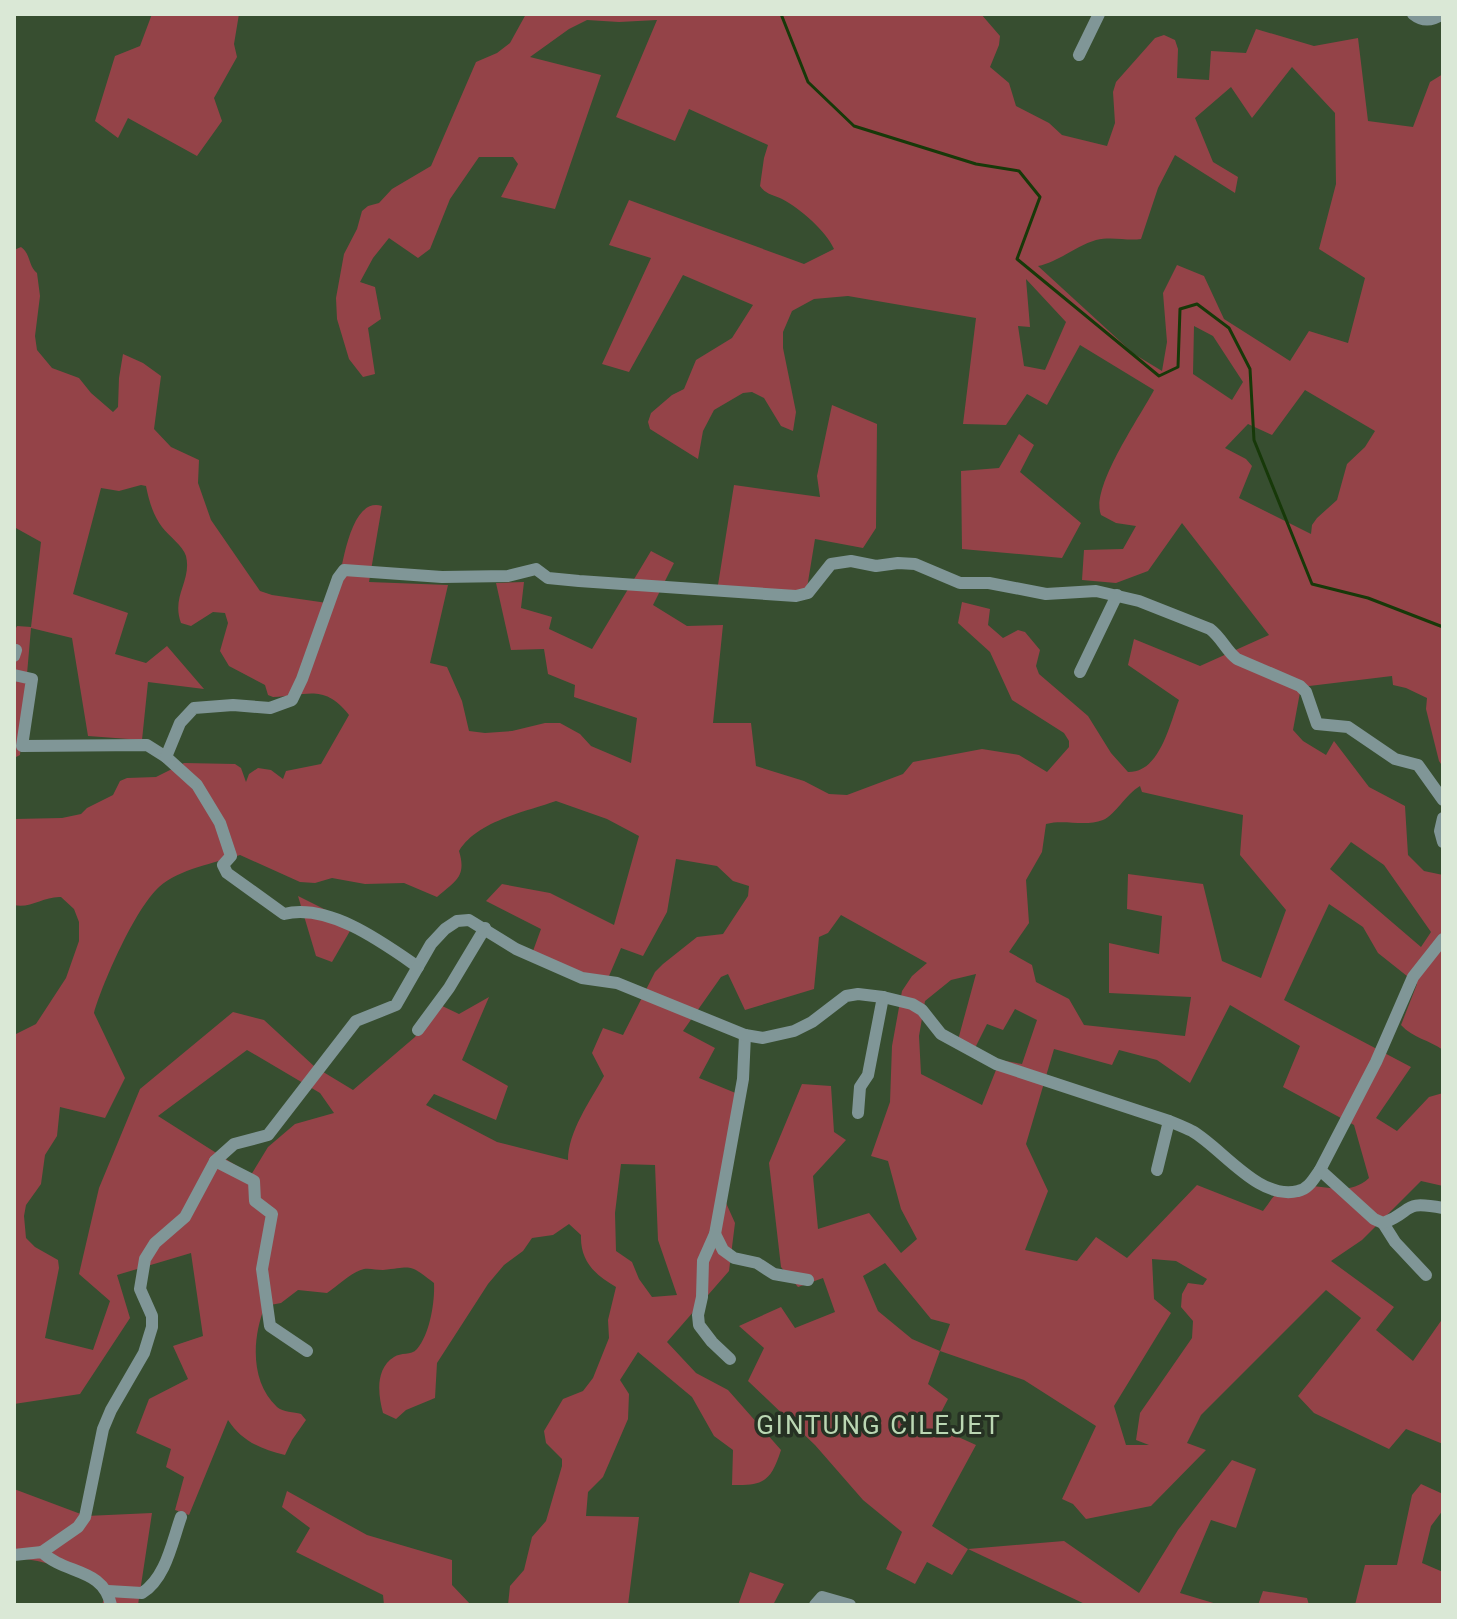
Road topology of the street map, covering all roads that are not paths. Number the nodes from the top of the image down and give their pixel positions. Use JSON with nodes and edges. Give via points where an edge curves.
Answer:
{"nodes":[{"id":1,"x":1099,"y":14,"type":"edge"},
{"id":2,"x":1413,"y":14,"type":"edge"},
{"id":3,"x":1442,"y":14,"type":"edge"},
{"id":4,"x":1079,"y":55,"type":"dead end"},
{"id":5,"x":1117,"y":595,"type":"junction"},
{"id":6,"x":1080,"y":672,"type":"dead end"},
{"id":7,"x":14,"y":675,"type":"edge"},
{"id":8,"x":166,"y":757,"type":"junction"},
{"id":9,"x":1443,"y":800,"type":"edge"},
{"id":10,"x":1443,"y":818,"type":"edge"},
{"id":11,"x":1443,"y":842,"type":"edge"},
{"id":12,"x":485,"y":928,"type":"junction"},
{"id":13,"x":1443,"y":939,"type":"edge"},
{"id":14,"x":418,"y":967,"type":"junction"},
{"id":15,"x":883,"y":997,"type":"junction"},
{"id":16,"x":418,"y":1030,"type":"dead end"},
{"id":17,"x":745,"y":1035,"type":"junction"},
{"id":18,"x":858,"y":1113,"type":"dead end"},
{"id":19,"x":1169,"y":1121,"type":"junction"},
{"id":20,"x":215,"y":1161,"type":"junction"},
{"id":21,"x":1157,"y":1170,"type":"dead end"},
{"id":22,"x":1320,"y":1170,"type":"junction"},
{"id":23,"x":1443,"y":1208,"type":"edge"},
{"id":24,"x":1383,"y":1223,"type":"junction"},
{"id":25,"x":715,"y":1234,"type":"junction"},
{"id":26,"x":1426,"y":1275,"type":"dead end"},
{"id":27,"x":808,"y":1280,"type":"dead end"},
{"id":28,"x":307,"y":1351,"type":"dead end"},
{"id":29,"x":730,"y":1359,"type":"dead end"},
{"id":30,"x":181,"y":1517,"type":"dead end"},
{"id":31,"x":42,"y":1552,"type":"junction"},
{"id":32,"x":14,"y":1555,"type":"edge"},
{"id":33,"x":108,"y":1591,"type":"junction"},
{"id":34,"x":111,"y":1605,"type":"edge"},
{"id":35,"x":815,"y":1605,"type":"edge"},
{"id":36,"x":850,"y":1605,"type":"edge"}],
"edges":[{"from":1,"to":4,"type":"street"},
{"from":2,"to":3,"type":"street","via":[[1423,21]]},
{"from":5,"to":6,"type":"street"},
{"from":5,"to":8,"type":"street","via":[[1046,594],[952,581],[915,564],[851,561],[831,564],[808,593],[796,596],[548,578],[536,569],[508,576],[442,577],[344,570],[292,700],[270,708],[194,708],[180,723]]},
{"from":5,"to":9,"type":"street","via":[[1210,629],[1237,659],[1293,681],[1306,692],[1317,724],[1348,727],[1395,759],[1418,765]]},
{"from":7,"to":8,"type":"street","via":[[32,679],[22,746],[147,745]]},
{"from":8,"to":14,"type":"street","via":[[197,785],[220,823],[231,856],[223,865],[227,873],[284,914],[301,910],[366,931]]},
{"from":10,"to":11,"type":"street"},
{"from":12,"to":14,"type":"street","via":[[457,921],[438,936]]},
{"from":12,"to":16,"type":"street"},
{"from":12,"to":17,"type":"street","via":[[516,949],[582,978],[617,983]]},
{"from":13,"to":22,"type":"street","via":[[1413,977]]},
{"from":14,"to":20,"type":"street","via":[[396,1005],[356,1021],[268,1135],[234,1144]]},
{"from":15,"to":17,"type":"street","via":[[846,996],[794,1031],[763,1038]]},
{"from":15,"to":18,"type":"street"},
{"from":15,"to":19,"type":"street","via":[[912,1004],[941,1034],[996,1064]]},
{"from":17,"to":25,"type":"street","via":[[743,1079]]},
{"from":19,"to":21,"type":"street"},
{"from":19,"to":22,"type":"street","via":[[1194,1132],[1272,1190],[1297,1192]]},
{"from":20,"to":28,"type":"street","via":[[254,1181],[255,1201],[272,1214],[262,1269],[270,1326]]},
{"from":20,"to":31,"type":"street","via":[[185,1217],[145,1259],[140,1289],[152,1327],[144,1353],[103,1429],[85,1517]]},
{"from":22,"to":24,"type":"street"},
{"from":23,"to":24,"type":"street","via":[[1418,1203]]},
{"from":24,"to":26,"type":"street"},
{"from":25,"to":27,"type":"street","via":[[734,1258]]},
{"from":25,"to":29,"type":"street","via":[[703,1261],[699,1325]]},
{"from":30,"to":33,"type":"street","via":[[160,1574],[147,1591]]},
{"from":31,"to":32,"type":"street"},
{"from":31,"to":33,"type":"street"},
{"from":33,"to":34,"type":"street"},
{"from":35,"to":36,"type":"street","via":[[822,1597]]}]}
